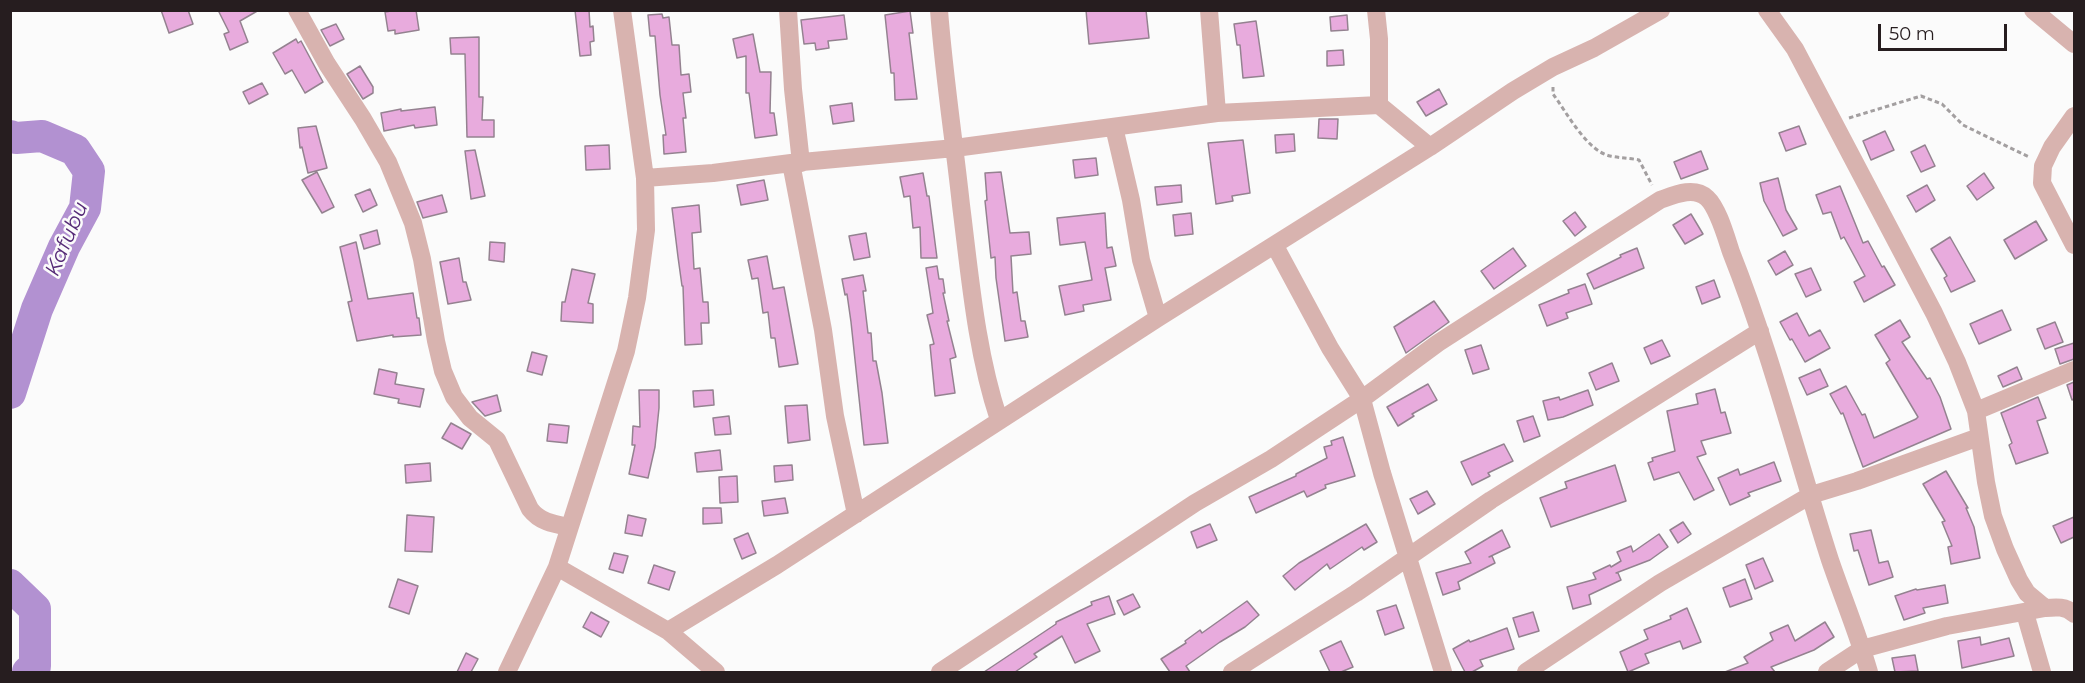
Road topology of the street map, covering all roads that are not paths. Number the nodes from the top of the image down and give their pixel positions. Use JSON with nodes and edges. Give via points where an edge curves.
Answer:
{"nodes":[{"id":1,"x":297,"y":10,"type":"edge"},
{"id":2,"x":622,"y":10,"type":"edge"},
{"id":3,"x":788,"y":10,"type":"edge"},
{"id":4,"x":939,"y":10,"type":"edge"},
{"id":5,"x":1209,"y":10,"type":"edge"},
{"id":6,"x":1376,"y":10,"type":"edge"},
{"id":7,"x":1661,"y":10,"type":"edge"},
{"id":8,"x":1767,"y":10,"type":"edge"},
{"id":9,"x":2033,"y":10,"type":"edge"},
{"id":10,"x":2074,"y":44,"type":"edge"},
{"id":11,"x":1379,"y":105,"type":"junction"},
{"id":12,"x":1217,"y":113,"type":"junction"},
{"id":13,"x":2074,"y":116,"type":"edge"},
{"id":14,"x":1114,"y":127,"type":"junction"},
{"id":15,"x":1430,"y":147,"type":"junction"},
{"id":16,"x":955,"y":148,"type":"junction"},
{"id":17,"x":796,"y":163,"type":"junction"},
{"id":18,"x":645,"y":178,"type":"junction"},
{"id":19,"x":2074,"y":245,"type":"edge"},
{"id":20,"x":1275,"y":246,"type":"junction"},
{"id":21,"x":1158,"y":318,"type":"junction"},
{"id":22,"x":1760,"y":331,"type":"junction"},
{"id":23,"x":2074,"y":370,"type":"edge"},
{"id":24,"x":1362,"y":399,"type":"junction"},
{"id":25,"x":1976,"y":411,"type":"junction"},
{"id":26,"x":999,"y":420,"type":"junction"},
{"id":27,"x":1979,"y":437,"type":"junction"},
{"id":28,"x":1811,"y":495,"type":"junction"},
{"id":29,"x":856,"y":514,"type":"junction"},
{"id":30,"x":569,"y":527,"type":"junction"},
{"id":31,"x":1408,"y":557,"type":"junction"},
{"id":32,"x":557,"y":567,"type":"junction"},
{"id":33,"x":2045,"y":608,"type":"junction"},
{"id":34,"x":2025,"y":613,"type":"junction"},
{"id":35,"x":2074,"y":614,"type":"edge"},
{"id":36,"x":668,"y":631,"type":"junction"},
{"id":37,"x":1862,"y":649,"type":"junction"},
{"id":38,"x":507,"y":672,"type":"edge"},
{"id":39,"x":716,"y":672,"type":"edge"},
{"id":40,"x":940,"y":672,"type":"edge"},
{"id":41,"x":1232,"y":672,"type":"edge"},
{"id":42,"x":1443,"y":672,"type":"edge"},
{"id":43,"x":1526,"y":672,"type":"edge"},
{"id":44,"x":1827,"y":672,"type":"edge"},
{"id":45,"x":1869,"y":672,"type":"edge"},
{"id":46,"x":2042,"y":672,"type":"edge"}],
"edges":[{"from":1,"to":30,"type":"street","via":[[388,162],[413,223],[443,371],[454,397],[470,418],[497,440],[536,517]]},
{"from":2,"to":18,"type":"street"},
{"from":3,"to":17,"type":"street"},
{"from":4,"to":16,"type":"street"},
{"from":5,"to":12,"type":"street"},
{"from":6,"to":11,"type":"street"},
{"from":7,"to":15,"type":"street","via":[[1553,67]]},
{"from":8,"to":25,"type":"street","via":[[1795,49],[1934,313]]},
{"from":9,"to":10,"type":"street"},
{"from":11,"to":12,"type":"street"},
{"from":11,"to":15,"type":"street"},
{"from":12,"to":14,"type":"street"},
{"from":13,"to":19,"type":"street","via":[[2052,147],[2043,166],[2042,183]]},
{"from":14,"to":16,"type":"street"},
{"from":14,"to":21,"type":"street","via":[[1141,260]]},
{"from":15,"to":20,"type":"street"},
{"from":16,"to":17,"type":"street"},
{"from":16,"to":26,"type":"street","via":[[971,287],[990,393]]},
{"from":17,"to":18,"type":"street"},
{"from":17,"to":29,"type":"street","via":[[835,416]]},
{"from":18,"to":30,"type":"street","via":[[646,230],[626,351]]},
{"from":20,"to":21,"type":"street"},
{"from":20,"to":24,"type":"street"},
{"from":21,"to":26,"type":"street"},
{"from":22,"to":24,"type":"street","via":[[1715,210],[1708,198],[1698,192],[1685,192],[1660,200],[1438,343]]},
{"from":22,"to":28,"type":"street"},
{"from":22,"to":31,"type":"street","via":[[1491,500]]},
{"from":23,"to":25,"type":"street"},
{"from":24,"to":31,"type":"street"},
{"from":24,"to":40,"type":"street","via":[[1195,503]]},
{"from":25,"to":27,"type":"street"},
{"from":26,"to":29,"type":"street"},
{"from":27,"to":28,"type":"street"},
{"from":27,"to":33,"type":"street","via":[[1993,516],[2005,549],[2023,586]]},
{"from":28,"to":37,"type":"street"},
{"from":28,"to":43,"type":"street","via":[[1660,583]]},
{"from":29,"to":36,"type":"street"},
{"from":30,"to":32,"type":"street"},
{"from":31,"to":41,"type":"street"},
{"from":31,"to":42,"type":"street"},
{"from":32,"to":36,"type":"street"},
{"from":32,"to":38,"type":"street"},
{"from":33,"to":34,"type":"street"},
{"from":33,"to":35,"type":"street","via":[[2061,607]]},
{"from":34,"to":37,"type":"street","via":[[1947,626]]},
{"from":34,"to":46,"type":"street"},
{"from":36,"to":39,"type":"street"},
{"from":37,"to":44,"type":"street"},
{"from":37,"to":45,"type":"street"}]}
